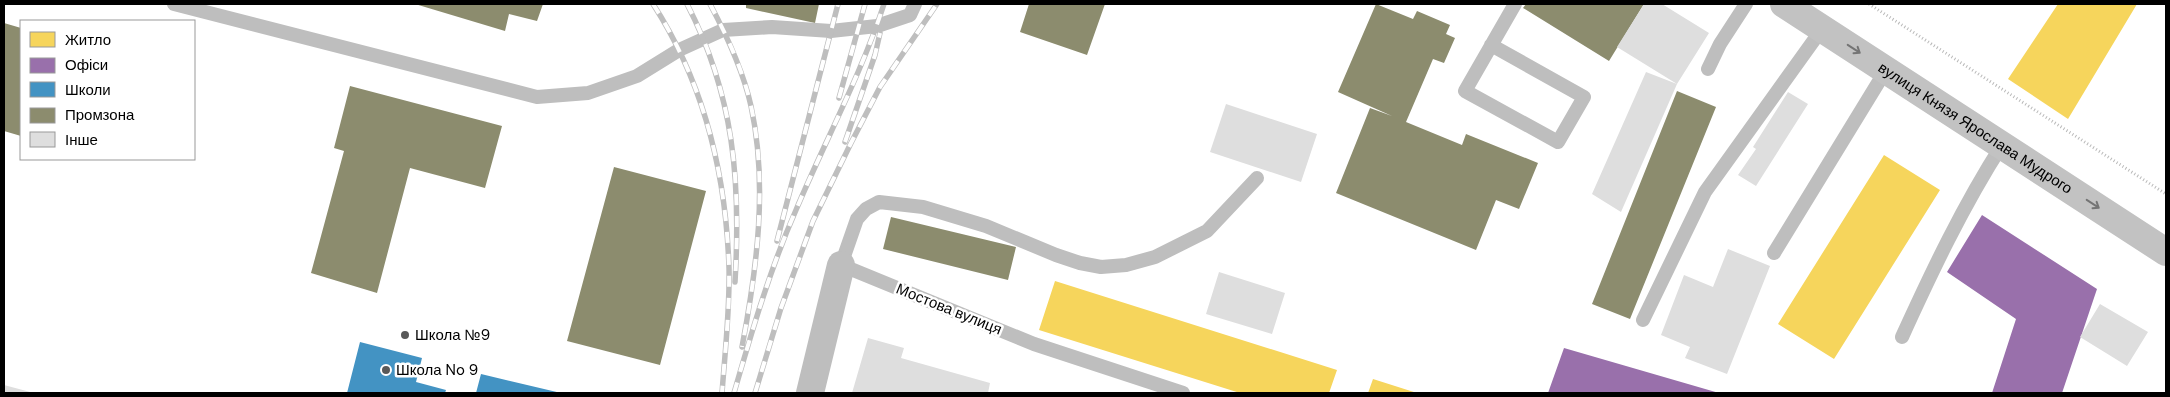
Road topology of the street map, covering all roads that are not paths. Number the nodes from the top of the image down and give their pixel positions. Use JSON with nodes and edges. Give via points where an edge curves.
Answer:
{"nodes":[{"id":1,"x":174,"y":4,"type":"edge"},
{"id":2,"x":915,"y":4,"type":"edge"},
{"id":3,"x":1515,"y":4,"type":"edge"},
{"id":4,"x":1746,"y":4,"type":"edge"},
{"id":5,"x":1784,"y":4,"type":"edge"},
{"id":6,"x":1822,"y":28,"type":"junction"},
{"id":7,"x":1491,"y":45,"type":"junction"},
{"id":8,"x":1708,"y":69,"type":"dead end"},
{"id":9,"x":1886,"y":70,"type":"junction"},
{"id":10,"x":2002,"y":145,"type":"junction"},
{"id":11,"x":1257,"y":178,"type":"dead end"},
{"id":12,"x":1774,"y":252,"type":"dead end"},
{"id":13,"x":2166,"y":252,"type":"edge"},
{"id":14,"x":841,"y":265,"type":"junction"},
{"id":15,"x":1643,"y":320,"type":"dead end"},
{"id":16,"x":1902,"y":337,"type":"dead end"},
{"id":17,"x":810,"y":393,"type":"edge"},
{"id":18,"x":1183,"y":393,"type":"edge"}],
"edges":[{"from":1,"to":2,"type":"lane","via":[[537,97],[588,93],[637,76],[679,50],[723,30],[858,29],[910,15]]},
{"from":3,"to":7,"type":"lane"},
{"from":4,"to":8,"type":"lane"},
{"from":5,"to":6,"type":"main road","name":"вулиця Князя Ярослава Мудрого"},
{"from":6,"to":9,"type":"main road","name":"вулиця Князя Ярослава Мудрого","one_way":true},
{"from":6,"to":15,"type":"lane","via":[[1705,192]]},
{"from":7,"to":7,"type":"lane","via":[[1465,91],[1558,142],[1584,96]]},
{"from":9,"to":10,"type":"main road","name":"вулиця Князя Ярослава Мудрого"},
{"from":9,"to":12,"type":"lane"},
{"from":10,"to":13,"type":"main road","name":"вулиця Князя Ярослава Мудрого","one_way":true},
{"from":10,"to":16,"type":"lane","via":[[1932,269]]},
{"from":11,"to":14,"type":"lane","via":[[1207,232],[1155,257],[1126,265],[1101,267],[1080,263],[986,226],[922,207],[879,202],[857,219]]},
{"from":14,"to":17,"type":"street"},
{"from":14,"to":18,"type":"lane","name":"Мостова вулиця","via":[[1034,344]]}]}
